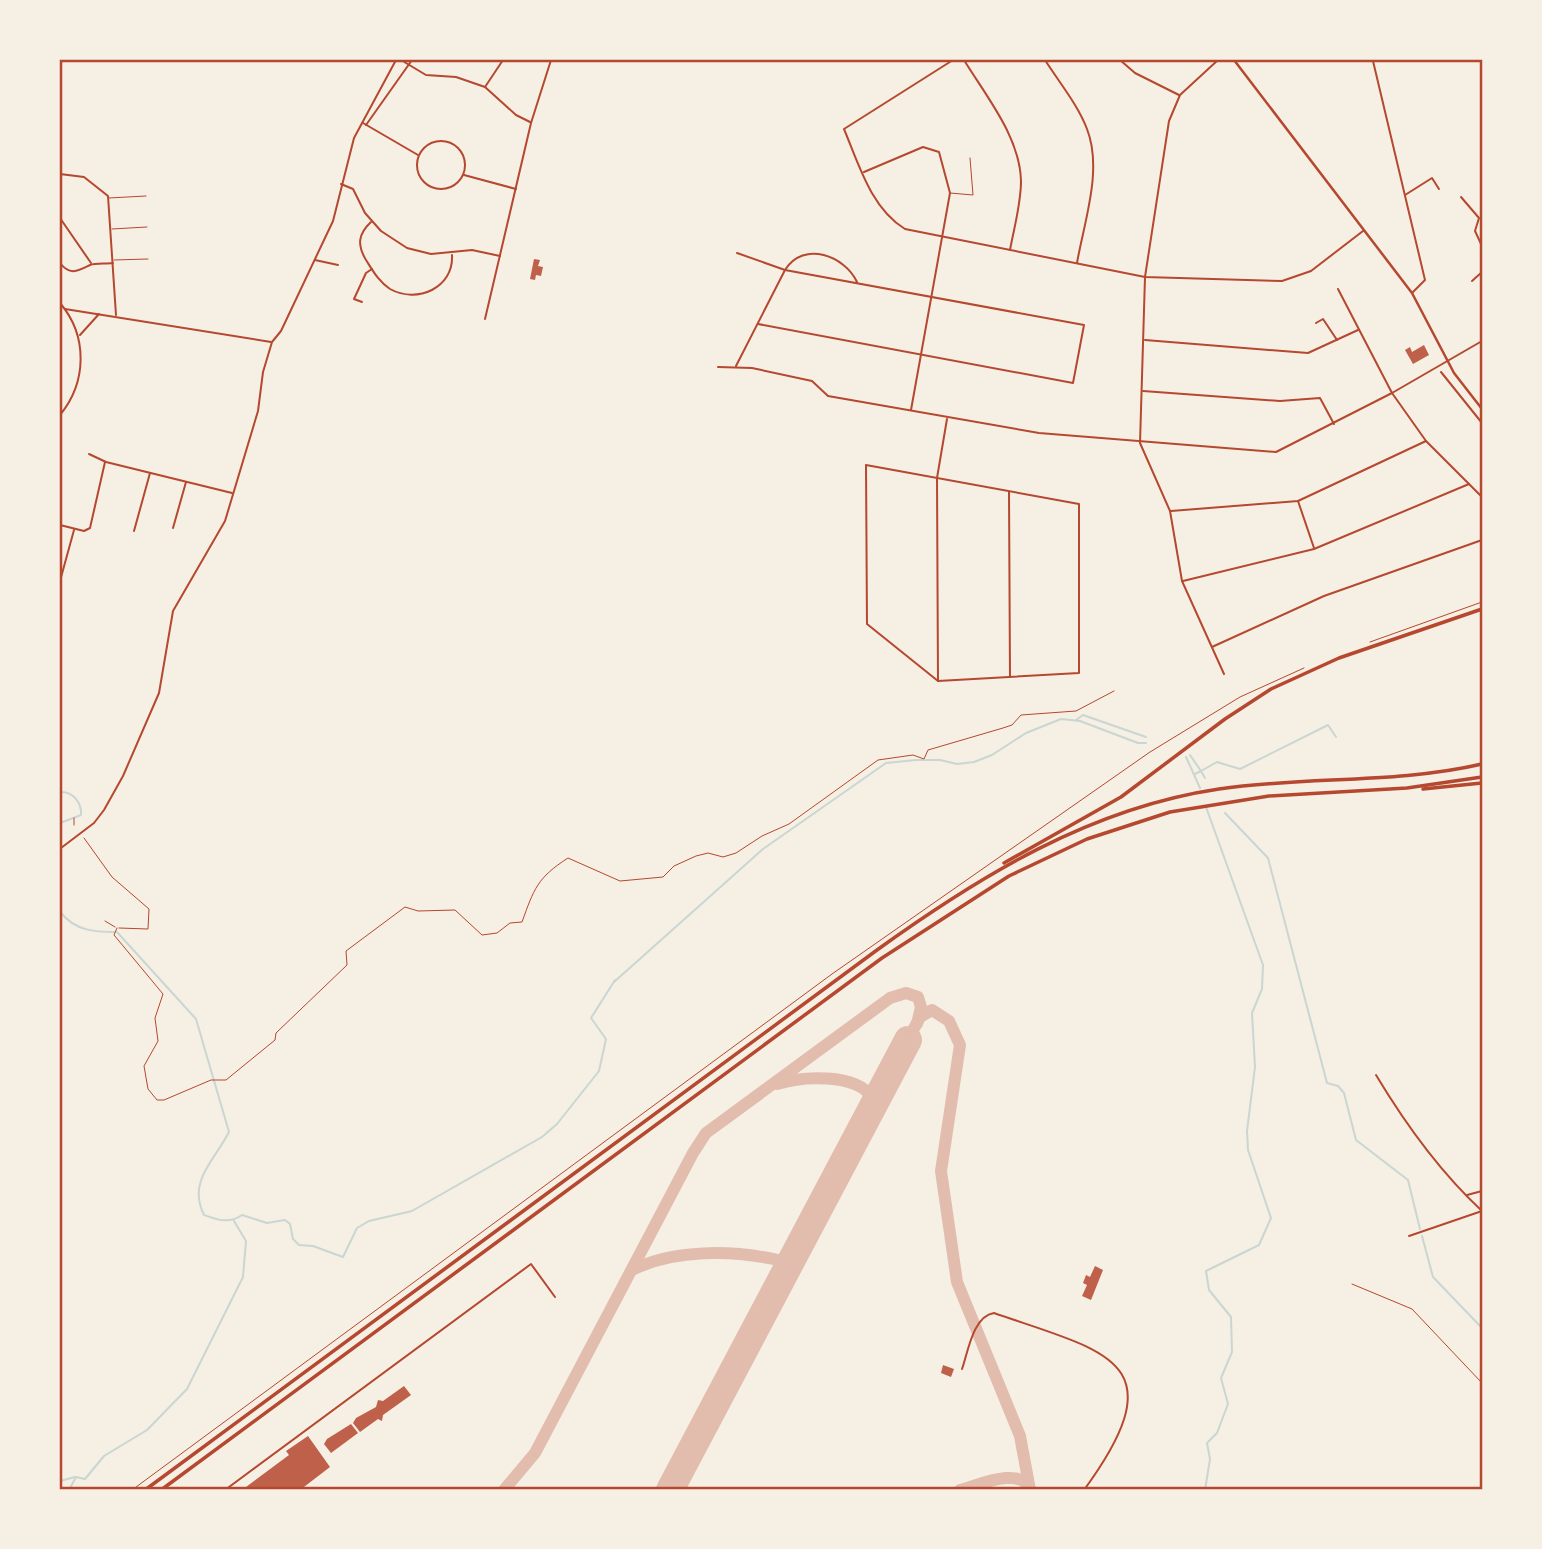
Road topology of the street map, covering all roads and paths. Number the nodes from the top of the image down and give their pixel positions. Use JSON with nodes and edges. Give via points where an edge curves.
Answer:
{"nodes":[{"id":1,"x":396,"y":60,"type":"edge"},
{"id":2,"x":401,"y":60,"type":"edge"},
{"id":3,"x":412,"y":60,"type":"edge"},
{"id":4,"x":503,"y":60,"type":"edge"},
{"id":5,"x":551,"y":60,"type":"edge"},
{"id":6,"x":953,"y":60,"type":"edge"},
{"id":7,"x":964,"y":60,"type":"edge"},
{"id":8,"x":1045,"y":60,"type":"edge"},
{"id":9,"x":1119,"y":60,"type":"edge"},
{"id":10,"x":1218,"y":60,"type":"edge"},
{"id":11,"x":1234,"y":60,"type":"edge"},
{"id":12,"x":1373,"y":61,"type":"edge"},
{"id":13,"x":408,"y":64,"type":"junction"},
{"id":14,"x":485,"y":88,"type":"junction"},
{"id":15,"x":1180,"y":95,"type":"junction"},
{"id":16,"x":361,"y":122,"type":"junction"},
{"id":17,"x":531,"y":123,"type":"junction"},
{"id":18,"x":366,"y":125,"type":"junction"},
{"id":19,"x":419,"y":156,"type":"junction"},
{"id":20,"x":970,"y":158,"type":"dead end"},
{"id":21,"x":863,"y":173,"type":"junction"},
{"id":22,"x":60,"y":174,"type":"edge"},
{"id":23,"x":464,"y":174,"type":"junction"},
{"id":24,"x":341,"y":184,"type":"junction"},
{"id":25,"x":517,"y":189,"type":"junction"},
{"id":26,"x":1439,"y":189,"type":"dead end"},
{"id":27,"x":950,"y":193,"type":"junction"},
{"id":28,"x":1404,"y":195,"type":"junction"},
{"id":29,"x":146,"y":196,"type":"dead end"},
{"id":30,"x":1461,"y":197,"type":"dead end"},
{"id":31,"x":109,"y":198,"type":"junction"},
{"id":32,"x":1481,"y":217,"type":"edge"},
{"id":33,"x":60,"y":218,"type":"edge"},
{"id":34,"x":372,"y":222,"type":"junction"},
{"id":35,"x":147,"y":227,"type":"dead end"},
{"id":36,"x":112,"y":229,"type":"junction"},
{"id":37,"x":1363,"y":230,"type":"junction"},
{"id":38,"x":943,"y":239,"type":"junction"},
{"id":39,"x":1482,"y":246,"type":"edge"},
{"id":40,"x":1010,"y":251,"type":"junction"},
{"id":41,"x":737,"y":253,"type":"dead end"},
{"id":42,"x":452,"y":254,"type":"junction"},
{"id":43,"x":501,"y":257,"type":"junction"},
{"id":44,"x":148,"y":259,"type":"dead end"},
{"id":45,"x":316,"y":260,"type":"junction"},
{"id":46,"x":114,"y":262,"type":"junction"},
{"id":47,"x":60,"y":263,"type":"edge"},
{"id":48,"x":91,"y":264,"type":"junction"},
{"id":49,"x":1076,"y":264,"type":"junction"},
{"id":50,"x":338,"y":265,"type":"dead end"},
{"id":51,"x":372,"y":269,"type":"junction"},
{"id":52,"x":785,"y":270,"type":"junction"},
{"id":53,"x":1482,"y":272,"type":"edge"},
{"id":54,"x":1145,"y":277,"type":"junction"},
{"id":55,"x":1472,"y":281,"type":"dead end"},
{"id":56,"x":857,"y":284,"type":"junction"},
{"id":57,"x":1338,"y":289,"type":"dead end"},
{"id":58,"x":1412,"y":293,"type":"junction"},
{"id":59,"x":931,"y":297,"type":"junction"},
{"id":60,"x":362,"y":302,"type":"dead end"},
{"id":61,"x":60,"y":303,"type":"edge"},
{"id":62,"x":65,"y":309,"type":"junction"},
{"id":63,"x":100,"y":313,"type":"junction"},
{"id":64,"x":116,"y":316,"type":"junction"},
{"id":65,"x":485,"y":319,"type":"dead end"},
{"id":66,"x":1316,"y":323,"type":"dead end"},
{"id":67,"x":758,"y":324,"type":"junction"},
{"id":68,"x":1359,"y":330,"type":"junction"},
{"id":69,"x":79,"y":337,"type":"junction"},
{"id":70,"x":1143,"y":340,"type":"junction"},
{"id":71,"x":1337,"y":341,"type":"junction"},
{"id":72,"x":1482,"y":341,"type":"edge"},
{"id":73,"x":272,"y":342,"type":"junction"},
{"id":74,"x":921,"y":355,"type":"junction"},
{"id":75,"x":1448,"y":362,"type":"junction"},
{"id":76,"x":718,"y":367,"type":"dead end"},
{"id":77,"x":736,"y":367,"type":"junction"},
{"id":78,"x":1441,"y":372,"type":"dead end"},
{"id":79,"x":1142,"y":391,"type":"junction"},
{"id":80,"x":1392,"y":393,"type":"junction"},
{"id":81,"x":1482,"y":409,"type":"edge"},
{"id":82,"x":911,"y":411,"type":"junction"},
{"id":83,"x":60,"y":415,"type":"edge"},
{"id":84,"x":947,"y":418,"type":"junction"},
{"id":85,"x":1482,"y":423,"type":"edge"},
{"id":86,"x":1334,"y":424,"type":"junction"},
{"id":87,"x":1426,"y":441,"type":"junction"},
{"id":88,"x":1140,"y":443,"type":"junction"},
{"id":89,"x":89,"y":454,"type":"dead end"},
{"id":90,"x":106,"y":462,"type":"junction"},
{"id":91,"x":150,"y":472,"type":"junction"},
{"id":92,"x":937,"y":478,"type":"junction"},
{"id":93,"x":186,"y":481,"type":"junction"},
{"id":94,"x":1469,"y":484,"type":"junction"},
{"id":95,"x":1009,"y":491,"type":"junction"},
{"id":96,"x":233,"y":493,"type":"junction"},
{"id":97,"x":1482,"y":496,"type":"edge"},
{"id":98,"x":1298,"y":501,"type":"junction"},
{"id":99,"x":1170,"y":511,"type":"junction"},
{"id":100,"x":60,"y":525,"type":"edge"},
{"id":101,"x":173,"y":528,"type":"dead end"},
{"id":102,"x":75,"y":529,"type":"junction"},
{"id":103,"x":134,"y":531,"type":"dead end"},
{"id":104,"x":1482,"y":540,"type":"edge"},
{"id":105,"x":1314,"y":549,"type":"junction"},
{"id":106,"x":60,"y":581,"type":"edge"},
{"id":107,"x":1182,"y":581,"type":"junction"},
{"id":108,"x":1482,"y":609,"type":"edge"},
{"id":109,"x":1211,"y":647,"type":"junction"},
{"id":110,"x":1224,"y":674,"type":"dead end"},
{"id":111,"x":1010,"y":676,"type":"junction"},
{"id":112,"x":938,"y":681,"type":"junction"},
{"id":113,"x":1114,"y":691,"type":"dead end"},
{"id":114,"x":1240,"y":697,"type":"dead end"},
{"id":115,"x":1482,"y":764,"type":"edge"},
{"id":116,"x":1482,"y":777,"type":"edge"},
{"id":117,"x":1482,"y":783,"type":"edge"},
{"id":118,"x":1407,"y":789,"type":"junction"},
{"id":119,"x":74,"y":818,"type":"dead end"},
{"id":120,"x":74,"y":825,"type":"dead end"},
{"id":121,"x":81,"y":835,"type":"junction"},
{"id":122,"x":61,"y":848,"type":"edge"},
{"id":123,"x":979,"y":880,"type":"junction"},
{"id":124,"x":105,"y":921,"type":"dead end"},
{"id":125,"x":117,"y":928,"type":"junction"},
{"id":126,"x":1376,"y":1075,"type":"dead end"},
{"id":127,"x":1482,"y":1191,"type":"edge"},
{"id":128,"x":1477,"y":1193,"type":"junction"},
{"id":129,"x":1466,"y":1195,"type":"junction"},
{"id":130,"x":1471,"y":1200,"type":"junction"},
{"id":131,"x":1482,"y":1211,"type":"edge"},
{"id":132,"x":1409,"y":1236,"type":"dead end"},
{"id":133,"x":1352,"y":1284,"type":"dead end"},
{"id":134,"x":555,"y":1297,"type":"dead end"},
{"id":135,"x":962,"y":1369,"type":"dead end"},
{"id":136,"x":1482,"y":1383,"type":"edge"},
{"id":137,"x":132,"y":1489,"type":"edge"},
{"id":138,"x":145,"y":1489,"type":"edge"},
{"id":139,"x":161,"y":1489,"type":"edge"},
{"id":140,"x":225,"y":1489,"type":"edge"},
{"id":141,"x":1084,"y":1489,"type":"edge"}],
"edges":[{"from":1,"to":16,"type":"street"},
{"from":2,"to":13,"type":"street"},
{"from":3,"to":13,"type":"street"},
{"from":4,"to":14,"type":"street"},
{"from":5,"to":17,"type":"street"},
{"from":6,"to":21,"type":"street","via":[[844,130]]},
{"from":7,"to":40,"type":"street","via":[[1018,158],[1020,197]]},
{"from":8,"to":49,"type":"street","via":[[1087,128],[1092,147],[1091,188]]},
{"from":9,"to":15,"type":"street"},
{"from":10,"to":15,"type":"street"},
{"from":11,"to":37,"type":"main road"},
{"from":12,"to":28,"type":"street"},
{"from":13,"to":14,"type":"street","via":[[426,75],[452,76]]},
{"from":13,"to":18,"type":"street"},
{"from":14,"to":17,"type":"street"},
{"from":15,"to":54,"type":"street","via":[[1169,121]]},
{"from":16,"to":18,"type":"street"},
{"from":16,"to":24,"type":"street"},
{"from":17,"to":25,"type":"street"},
{"from":18,"to":19,"type":"street"},
{"from":19,"to":23,"type":"street","via":[[431,144],[450,143],[463,156]]},
{"from":19,"to":23,"type":"street","via":[[419,175],[433,188],[451,187]]},
{"from":20,"to":27,"type":"lane","via":[[973,195]]},
{"from":21,"to":27,"type":"street","via":[[923,147],[939,152]]},
{"from":21,"to":38,"type":"street","via":[[892,221]]},
{"from":22,"to":31,"type":"street","via":[[84,177]]},
{"from":23,"to":25,"type":"street"},
{"from":24,"to":34,"type":"street","via":[[353,190]]},
{"from":24,"to":45,"type":"street","via":[[333,220]]},
{"from":25,"to":43,"type":"street"},
{"from":26,"to":28,"type":"street","via":[[1432,178]]},
{"from":27,"to":38,"type":"street"},
{"from":28,"to":58,"type":"street","via":[[1425,280]]},
{"from":29,"to":31,"type":"lane"},
{"from":30,"to":32,"type":"street"},
{"from":31,"to":36,"type":"street"},
{"from":32,"to":39,"type":"street","via":[[1475,231]]},
{"from":33,"to":48,"type":"street"},
{"from":34,"to":42,"type":"street","via":[[407,248]]},
{"from":34,"to":51,"type":"street","via":[[359,242]]},
{"from":35,"to":36,"type":"lane"},
{"from":36,"to":46,"type":"street"},
{"from":37,"to":54,"type":"street","via":[[1294,279]]},
{"from":37,"to":58,"type":"main road"},
{"from":38,"to":40,"type":"street"},
{"from":38,"to":59,"type":"street"},
{"from":40,"to":49,"type":"street"},
{"from":41,"to":52,"type":"street"},
{"from":42,"to":43,"type":"street","via":[[472,250]]},
{"from":42,"to":51,"type":"street","via":[[447,280],[419,294],[391,290]]},
{"from":43,"to":65,"type":"street"},
{"from":44,"to":46,"type":"lane"},
{"from":45,"to":50,"type":"street"},
{"from":45,"to":73,"type":"street"},
{"from":46,"to":48,"type":"street"},
{"from":46,"to":64,"type":"street"},
{"from":47,"to":48,"type":"street","via":[[72,272]]},
{"from":49,"to":54,"type":"street"},
{"from":51,"to":60,"type":"street","via":[[354,299]]},
{"from":52,"to":56,"type":"street"},
{"from":52,"to":56,"type":"street","via":[[801,257],[824,255],[844,263]]},
{"from":52,"to":67,"type":"street"},
{"from":53,"to":55,"type":"street"},
{"from":54,"to":70,"type":"street"},
{"from":56,"to":59,"type":"street"},
{"from":57,"to":68,"type":"street"},
{"from":58,"to":75,"type":"main road"},
{"from":59,"to":74,"type":"street"},
{"from":59,"to":74,"type":"street","via":[[1084,325],[1073,383]]},
{"from":61,"to":62,"type":"street"},
{"from":62,"to":63,"type":"street"},
{"from":62,"to":69,"type":"street"},
{"from":63,"to":64,"type":"street"},
{"from":63,"to":69,"type":"street"},
{"from":64,"to":73,"type":"street"},
{"from":66,"to":71,"type":"street","via":[[1323,319],[1328,323]]},
{"from":67,"to":74,"type":"street"},
{"from":67,"to":77,"type":"street"},
{"from":68,"to":71,"type":"street"},
{"from":68,"to":80,"type":"street"},
{"from":69,"to":83,"type":"street","via":[[77,383]]},
{"from":70,"to":71,"type":"street","via":[[1308,354]]},
{"from":70,"to":79,"type":"street"},
{"from":72,"to":75,"type":"street"},
{"from":73,"to":96,"type":"street","via":[[258,411]]},
{"from":74,"to":82,"type":"street"},
{"from":75,"to":80,"type":"street"},
{"from":75,"to":81,"type":"main road"},
{"from":76,"to":77,"type":"street"},
{"from":77,"to":82,"type":"street","via":[[813,381],[828,396]]},
{"from":78,"to":85,"type":"street"},
{"from":79,"to":86,"type":"street","via":[[1280,401],[1320,398]]},
{"from":79,"to":88,"type":"street"},
{"from":80,"to":86,"type":"street"},
{"from":80,"to":87,"type":"street"},
{"from":82,"to":84,"type":"street"},
{"from":84,"to":88,"type":"street"},
{"from":84,"to":92,"type":"street"},
{"from":86,"to":88,"type":"street","via":[[1276,452]]},
{"from":87,"to":94,"type":"street"},
{"from":87,"to":98,"type":"street"},
{"from":88,"to":99,"type":"street"},
{"from":89,"to":90,"type":"street"},
{"from":90,"to":91,"type":"street"},
{"from":90,"to":102,"type":"street","via":[[90,528]]},
{"from":91,"to":93,"type":"street"},
{"from":91,"to":103,"type":"street"},
{"from":92,"to":95,"type":"street"},
{"from":92,"to":112,"type":"street"},
{"from":92,"to":112,"type":"street","via":[[866,465],[867,624]]},
{"from":93,"to":96,"type":"street"},
{"from":93,"to":101,"type":"street"},
{"from":94,"to":97,"type":"street"},
{"from":94,"to":105,"type":"street"},
{"from":95,"to":111,"type":"street"},
{"from":95,"to":111,"type":"street","via":[[1079,504],[1080,673]]},
{"from":96,"to":121,"type":"street","via":[[217,539],[173,611],[160,688],[123,776],[104,810]]},
{"from":98,"to":99,"type":"street"},
{"from":98,"to":105,"type":"street"},
{"from":99,"to":107,"type":"street"},
{"from":100,"to":102,"type":"street"},
{"from":102,"to":106,"type":"street"},
{"from":104,"to":109,"type":"street","via":[[1324,596]]},
{"from":105,"to":107,"type":"street"},
{"from":107,"to":109,"type":"street"},
{"from":108,"to":123,"type":"highway","via":[[1339,659],[1271,689],[1121,797]]},
{"from":109,"to":110,"type":"street"},
{"from":111,"to":112,"type":"street"},
{"from":113,"to":125,"type":"path","via":[[1076,711],[1021,715],[1003,728],[928,750],[924,760],[913,755],[878,760],[789,824],[736,853],[696,856],[663,877],[620,881],[568,858],[540,878],[522,922],[510,923],[497,933],[482,935],[454,910],[405,907],[346,951],[347,965],[276,1033],[275,1040],[226,1080],[211,1080],[164,1100],[157,1100],[148,1089],[144,1066],[158,1041],[155,1018],[163,993],[114,934]]},
{"from":114,"to":137,"type":"path","via":[[1150,752],[832,974]]},
{"from":115,"to":123,"type":"highway","via":[[1405,776],[1219,789],[1148,804],[1083,828]]},
{"from":116,"to":118,"type":"highway"},
{"from":117,"to":118,"type":"highway"},
{"from":118,"to":139,"type":"highway","via":[[1269,796],[1170,812],[1087,839],[990,887],[882,958]]},
{"from":119,"to":120,"type":"path"},
{"from":121,"to":122,"type":"street"},
{"from":121,"to":125,"type":"path","via":[[112,877],[149,909],[148,929]]},
{"from":123,"to":138,"type":"highway","via":[[820,991]]},
{"from":124,"to":125,"type":"path"},
{"from":126,"to":129,"type":"street","via":[[1407,1126]]},
{"from":127,"to":128,"type":"street"},
{"from":128,"to":129,"type":"street"},
{"from":128,"to":130,"type":"street"},
{"from":129,"to":130,"type":"street"},
{"from":130,"to":131,"type":"street"},
{"from":131,"to":132,"type":"street"},
{"from":133,"to":136,"type":"path","via":[[1412,1310]]},
{"from":134,"to":140,"type":"street","via":[[531,1264]]},
{"from":135,"to":141,"type":"street","via":[[978,1323],[994,1313],[1110,1358],[1123,1376],[1129,1404]]}]}
